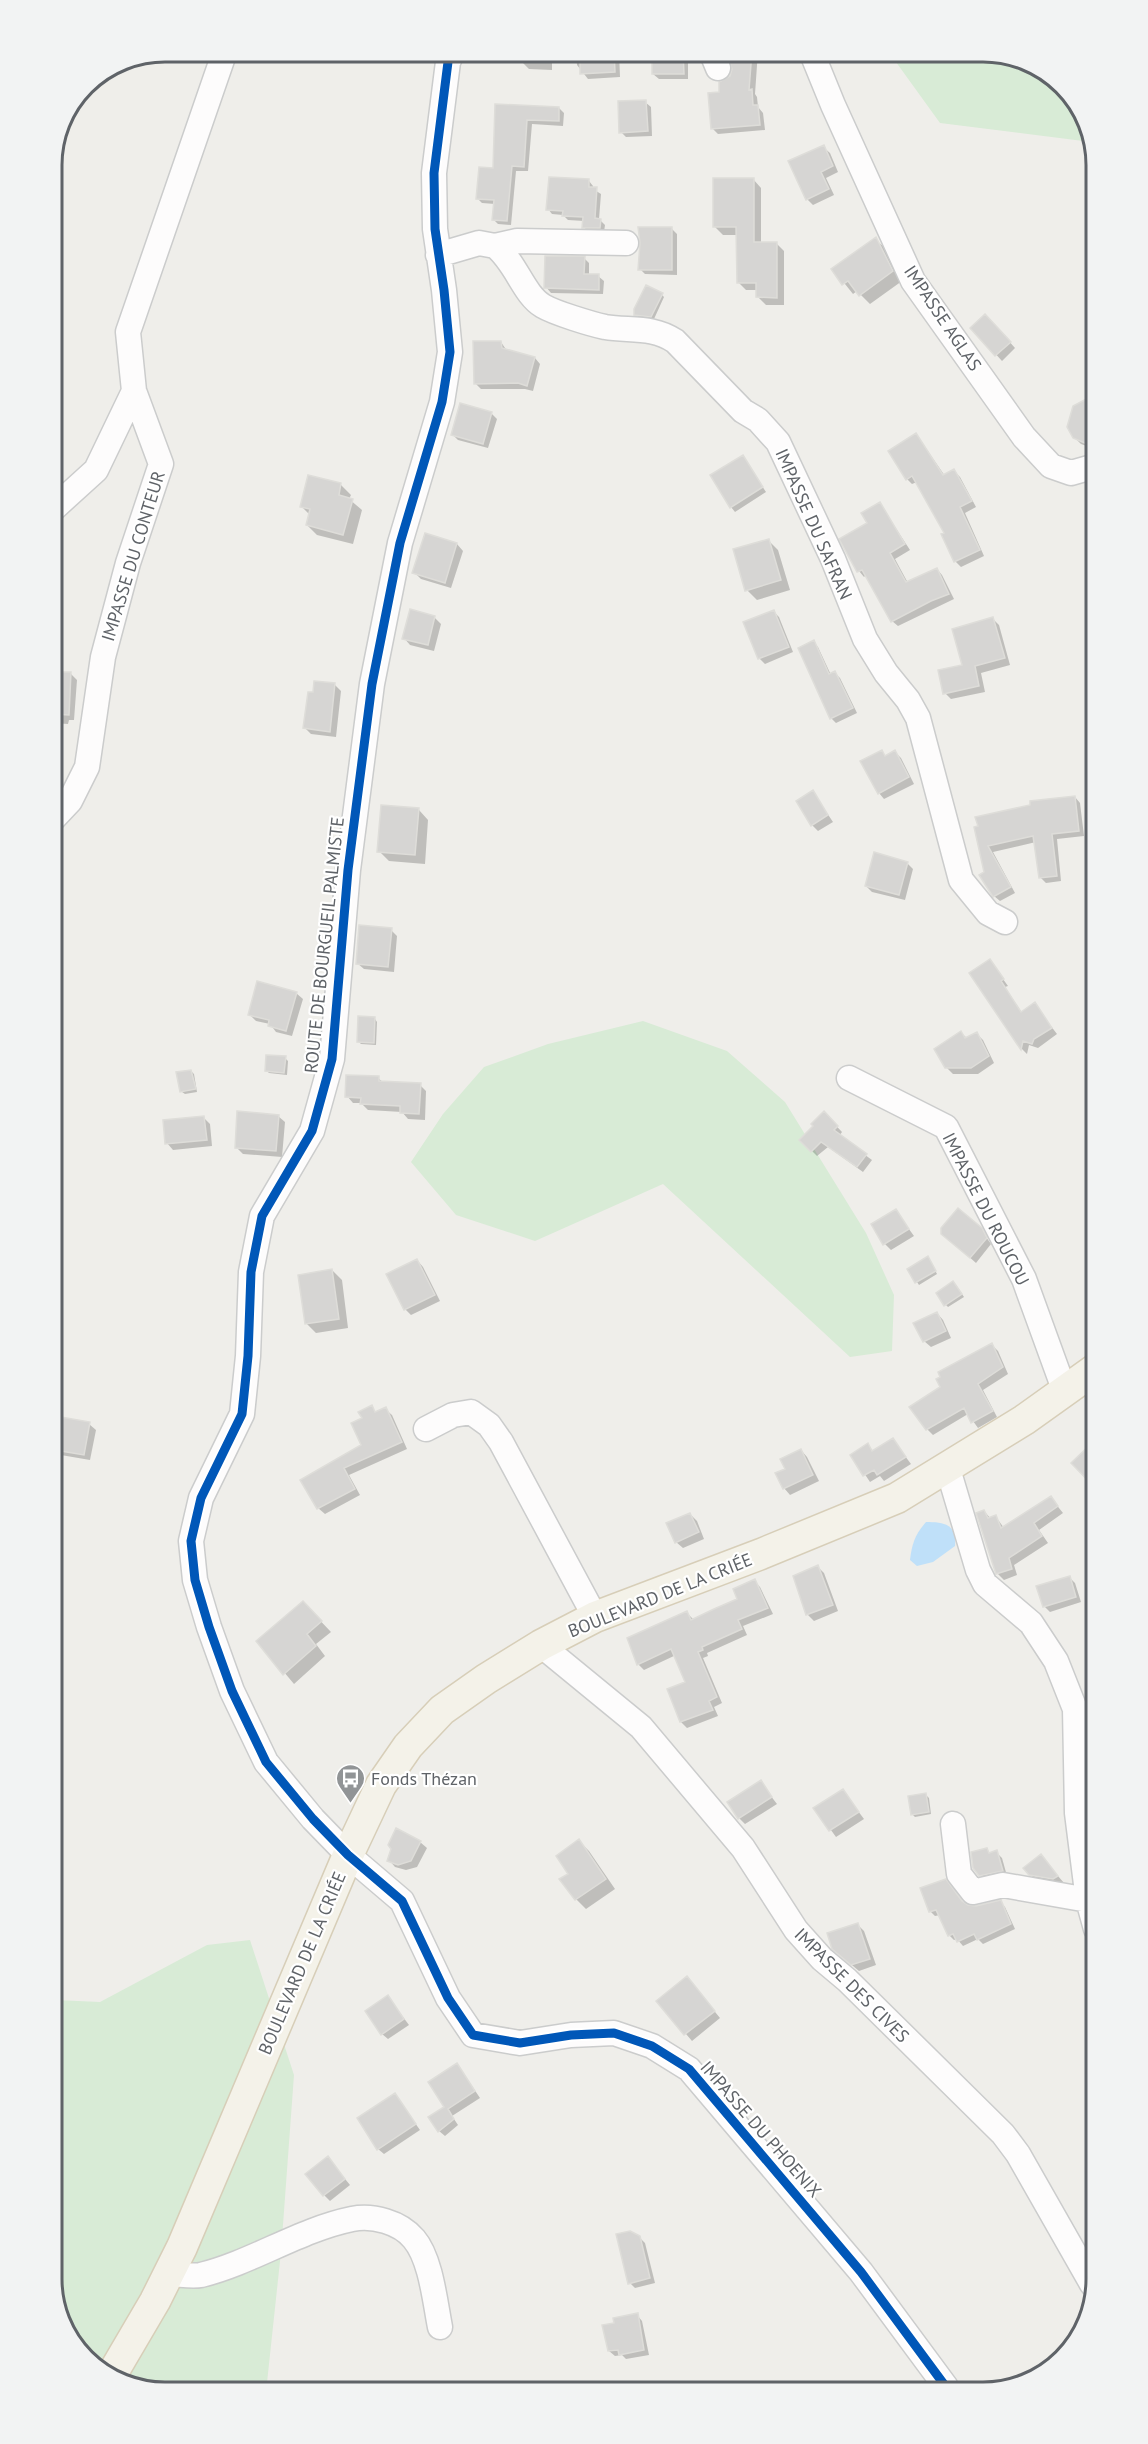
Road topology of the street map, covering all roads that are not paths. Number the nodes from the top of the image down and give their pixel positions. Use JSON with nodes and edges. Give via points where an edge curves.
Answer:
{"nodes":[{"id":1,"x":221,"y":62,"type":"edge"},
{"id":2,"x":446,"y":62,"type":"edge"},
{"id":3,"x":815,"y":62,"type":"edge"},
{"id":4,"x":626,"y":243,"type":"dead end"},
{"id":5,"x":495,"y":246,"type":"junction"},
{"id":6,"x":438,"y":255,"type":"junction"},
{"id":7,"x":134,"y":392,"type":"junction"},
{"id":8,"x":1086,"y":469,"type":"edge"},
{"id":9,"x":62,"y":501,"type":"edge"},
{"id":10,"x":62,"y":809,"type":"edge"},
{"id":11,"x":1005,"y":922,"type":"dead end"},
{"id":12,"x":849,"y":1078,"type":"dead end"},
{"id":13,"x":1086,"y":1376,"type":"edge"},
{"id":14,"x":1065,"y":1392,"type":"junction"},
{"id":15,"x":426,"y":1429,"type":"dead end"},
{"id":16,"x":948,"y":1469,"type":"junction"},
{"id":17,"x":595,"y":1617,"type":"junction"},
{"id":18,"x":541,"y":1646,"type":"junction"},
{"id":19,"x":953,"y":1824,"type":"dead end"},
{"id":20,"x":348,"y":1856,"type":"junction"},
{"id":21,"x":1086,"y":1884,"type":"edge"},
{"id":22,"x":1086,"y":1900,"type":"edge"},
{"id":23,"x":473,"y":2035,"type":"joint"},
{"id":24,"x":1086,"y":2273,"type":"edge"},
{"id":25,"x":169,"y":2274,"type":"junction"},
{"id":26,"x":440,"y":2327,"type":"dead end"},
{"id":27,"x":115,"y":2370,"type":"edge"},
{"id":28,"x":942,"y":2382,"type":"edge"}],
"edges":[{"from":1,"to":7,"type":"street","name":"IMPASSE DU CONTEUR","via":[[128,332]]},
{"from":2,"to":6,"type":"street","name":"ROUTE DE BOURGUEIL PALMISTE","via":[[434,173]]},
{"from":3,"to":8,"type":"street","name":"IMPASSE AGLAS","via":[[914,281],[1024,437],[1051,466],[1071,473]]},
{"from":4,"to":5,"type":"street","via":[[517,241]]},
{"from":5,"to":6,"type":"street","via":[[479,243]]},
{"from":5,"to":11,"type":"street","name":"IMPASSE DU SAFRAN","via":[[543,306],[605,327],[664,333],[778,442],[866,639],[918,718],[961,880],[988,913]]},
{"from":6,"to":20,"type":"street","name":"ROUTE DE BOURGUEIL PALMISTE","via":[[450,352],[442,402],[400,543],[372,684],[348,870],[332,1059],[312,1131],[262,1216],[251,1272],[242,1414],[201,1498],[192,1541],[195,1580],[209,1627],[232,1691],[266,1762]]},
{"from":7,"to":9,"type":"street","via":[[96,470]]},
{"from":7,"to":10,"type":"street","name":"IMPASSE DU CONTEUR","via":[[161,464],[128,563],[103,657],[87,767]]},
{"from":12,"to":14,"type":"street","name":"IMPASSE DU ROUCOU","via":[[946,1127],[1024,1279]]},
{"from":13,"to":14,"type":"main road","name":"BOULEVARD DE LA CRIÉE"},
{"from":14,"to":16,"type":"main road","name":"BOULEVARD DE LA CRIÉE"},
{"from":15,"to":17,"type":"street","via":[[453,1415],[471,1412],[489,1425]]},
{"from":16,"to":17,"type":"main road","name":"BOULEVARD DE LA CRIÉE","via":[[865,1512]]},
{"from":16,"to":21,"type":"street","via":[[985,1584],[1031,1623],[1056,1661],[1075,1709],[1077,1813]]},
{"from":17,"to":18,"type":"main road","name":"BOULEVARD DE LA CRIÉE"},
{"from":18,"to":20,"type":"main road","name":"BOULEVARD DE LA CRIÉE","via":[[442,1710],[408,1746],[381,1785]]},
{"from":18,"to":24,"type":"street","name":"IMPASSE DES CIVES","via":[[641,1726],[736,1840],[796,1930],[1003,2134]]},
{"from":19,"to":22,"type":"street","via":[[958,1874],[973,1892],[1003,1885]]},
{"from":20,"to":23,"type":"street","name":"ROUTE DE BOURGUEIL PALMISTE","via":[[402,1901],[448,1998]]},
{"from":20,"to":25,"type":"main road","name":"BOULEVARD DE LA CRIÉE"},
{"from":23,"to":28,"type":"street","name":"IMPASSE DU PHOENIX","via":[[520,2043],[614,2033],[652,2046],[689,2069],[861,2272]]},
{"from":25,"to":26,"type":"street","via":[[199,2276],[316,2230],[353,2219],[374,2218],[396,2225],[415,2240],[430,2272]]},
{"from":25,"to":27,"type":"main road","name":"BOULEVARD DE LA CRIÉE"}]}
